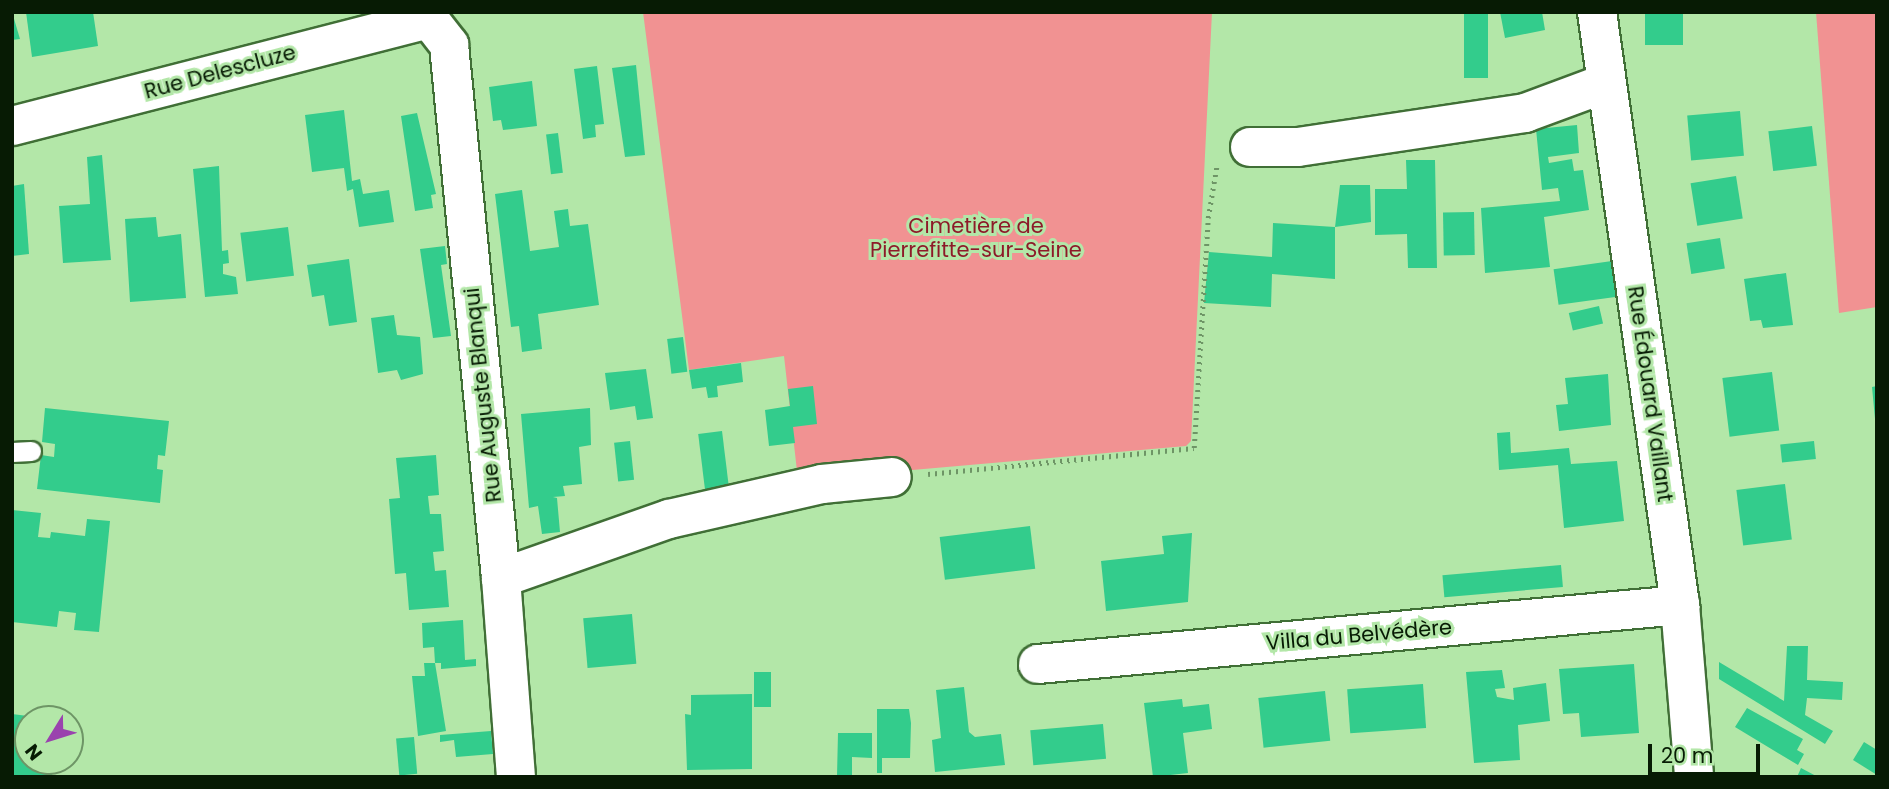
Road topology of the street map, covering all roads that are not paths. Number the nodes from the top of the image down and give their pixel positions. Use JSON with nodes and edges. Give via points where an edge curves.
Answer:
{"nodes":[{"id":1,"x":1597,"y":12,"type":"edge"},
{"id":2,"x":433,"y":16,"type":"edge"},
{"id":3,"x":1606,"y":83,"type":"junction"},
{"id":4,"x":12,"y":126,"type":"edge"},
{"id":5,"x":1250,"y":147,"type":"road end"},
{"id":6,"x":892,"y":477,"type":"road end"},
{"id":7,"x":501,"y":578,"type":"junction"},
{"id":8,"x":1681,"y":605,"type":"junction"},
{"id":9,"x":1038,"y":664,"type":"dead end"},
{"id":10,"x":516,"y":777,"type":"edge"},
{"id":11,"x":1694,"y":777,"type":"edge"}],
"edges":[{"from":1,"to":3,"type":"street","name":"Rue Édouard Vaillant"},
{"from":2,"to":4,"type":"street","name":"Rue Delescluze"},
{"from":2,"to":7,"type":"street","name":"Rue Auguste Blanqui","via":[[449,46]]},
{"from":3,"to":5,"type":"street","via":[[1525,113],[1298,147]]},
{"from":3,"to":8,"type":"street","name":"Rue Édouard Vaillant"},
{"from":6,"to":7,"type":"street","via":[[822,484],[669,519]]},
{"from":7,"to":10,"type":"street","name":"Rue Auguste Blanqui"},
{"from":8,"to":9,"type":"street","name":"Villa du Belvédère"},
{"from":8,"to":11,"type":"street","name":"Rue Édouard Vaillant"}]}
